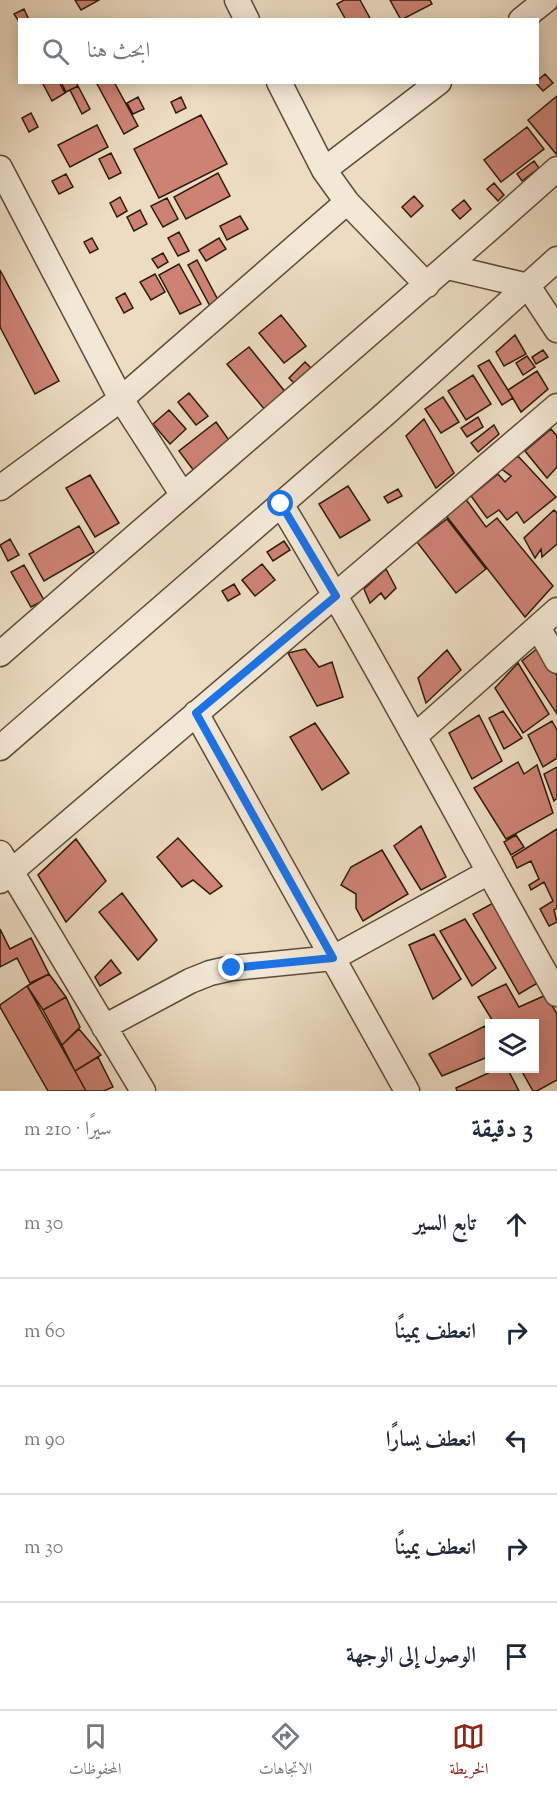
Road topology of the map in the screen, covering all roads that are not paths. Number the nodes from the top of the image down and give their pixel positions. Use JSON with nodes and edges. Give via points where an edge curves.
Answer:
{"nodes":[{"id":1,"x":237,"y":0,"type":"edge"},
{"id":2,"x":546,"y":0,"type":"edge"},
{"id":3,"x":246,"y":18,"type":"edge"},
{"id":4,"x":524,"y":18,"type":"edge"},
{"id":5,"x":280,"y":84,"type":"edge"},
{"id":6,"x":436,"y":84,"type":"edge"},
{"id":7,"x":0,"y":168,"type":"edge"},
{"id":8,"x":557,"y":169,"type":"edge"},
{"id":9,"x":324,"y":170,"type":"junction"},
{"id":10,"x":347,"y":202,"type":"junction"},
{"id":11,"x":557,"y":259,"type":"edge"},
{"id":12,"x":448,"y":267,"type":"junction"},
{"id":13,"x":428,"y":285,"type":"junction"},
{"id":14,"x":528,"y":286,"type":"junction"},
{"id":15,"x":557,"y":330,"type":"edge"},
{"id":16,"x":121,"y":399,"type":"junction"},
{"id":17,"x":557,"y":406,"type":"edge"},
{"id":18,"x":0,"y":488,"type":"edge"},
{"id":19,"x":182,"y":494,"type":"junction"},
{"id":20,"x":281,"y":504,"type":"junction"},
{"id":21,"x":336,"y":596,"type":"junction"},
{"id":22,"x":557,"y":610,"type":"edge"},
{"id":23,"x":538,"y":627,"type":"junction"},
{"id":24,"x":0,"y":654,"type":"edge"},
{"id":25,"x":557,"y":661,"type":"edge"},
{"id":26,"x":196,"y":713,"type":"junction"},
{"id":27,"x":415,"y":736,"type":"junction"},
{"id":28,"x":0,"y":748,"type":"edge"},
{"id":29,"x":4,"y":869,"type":"edge"},
{"id":30,"x":489,"y":872,"type":"junction"},
{"id":31,"x":333,"y":958,"type":"junction"},
{"id":32,"x":554,"y":982,"type":"edge"},
{"id":33,"x":104,"y":1027,"type":"junction"},
{"id":34,"x":143,"y":1091,"type":"edge"},
{"id":35,"x":407,"y":1091,"type":"edge"}],
"edges":[{"from":1,"to":3,"type":"street"},
{"from":2,"to":4,"type":"street"},
{"from":5,"to":9,"type":"street"},
{"from":6,"to":9,"type":"street"},
{"from":7,"to":16,"type":"street"},
{"from":8,"to":12,"type":"street"},
{"from":9,"to":10,"type":"street"},
{"from":10,"to":13,"type":"street"},
{"from":10,"to":16,"type":"street"},
{"from":11,"to":14,"type":"street"},
{"from":12,"to":13,"type":"street"},
{"from":12,"to":14,"type":"street"},
{"from":13,"to":19,"type":"street"},
{"from":14,"to":15,"type":"street"},
{"from":14,"to":20,"type":"street"},
{"from":16,"to":18,"type":"street"},
{"from":16,"to":19,"type":"street"},
{"from":17,"to":21,"type":"street"},
{"from":19,"to":24,"type":"street"},
{"from":20,"to":21,"type":"street"},
{"from":20,"to":28,"type":"street"},
{"from":21,"to":26,"type":"street"},
{"from":21,"to":27,"type":"street"},
{"from":22,"to":23,"type":"street"},
{"from":23,"to":25,"type":"street"},
{"from":23,"to":27,"type":"street"},
{"from":26,"to":29,"type":"street"},
{"from":26,"to":31,"type":"street"},
{"from":27,"to":30,"type":"street"},
{"from":29,"to":33,"type":"street"},
{"from":30,"to":31,"type":"street"},
{"from":30,"to":32,"type":"street"},
{"from":31,"to":33,"type":"street","via":[[232,968],[210,974]]},
{"from":31,"to":35,"type":"street"},
{"from":33,"to":34,"type":"street"}]}
